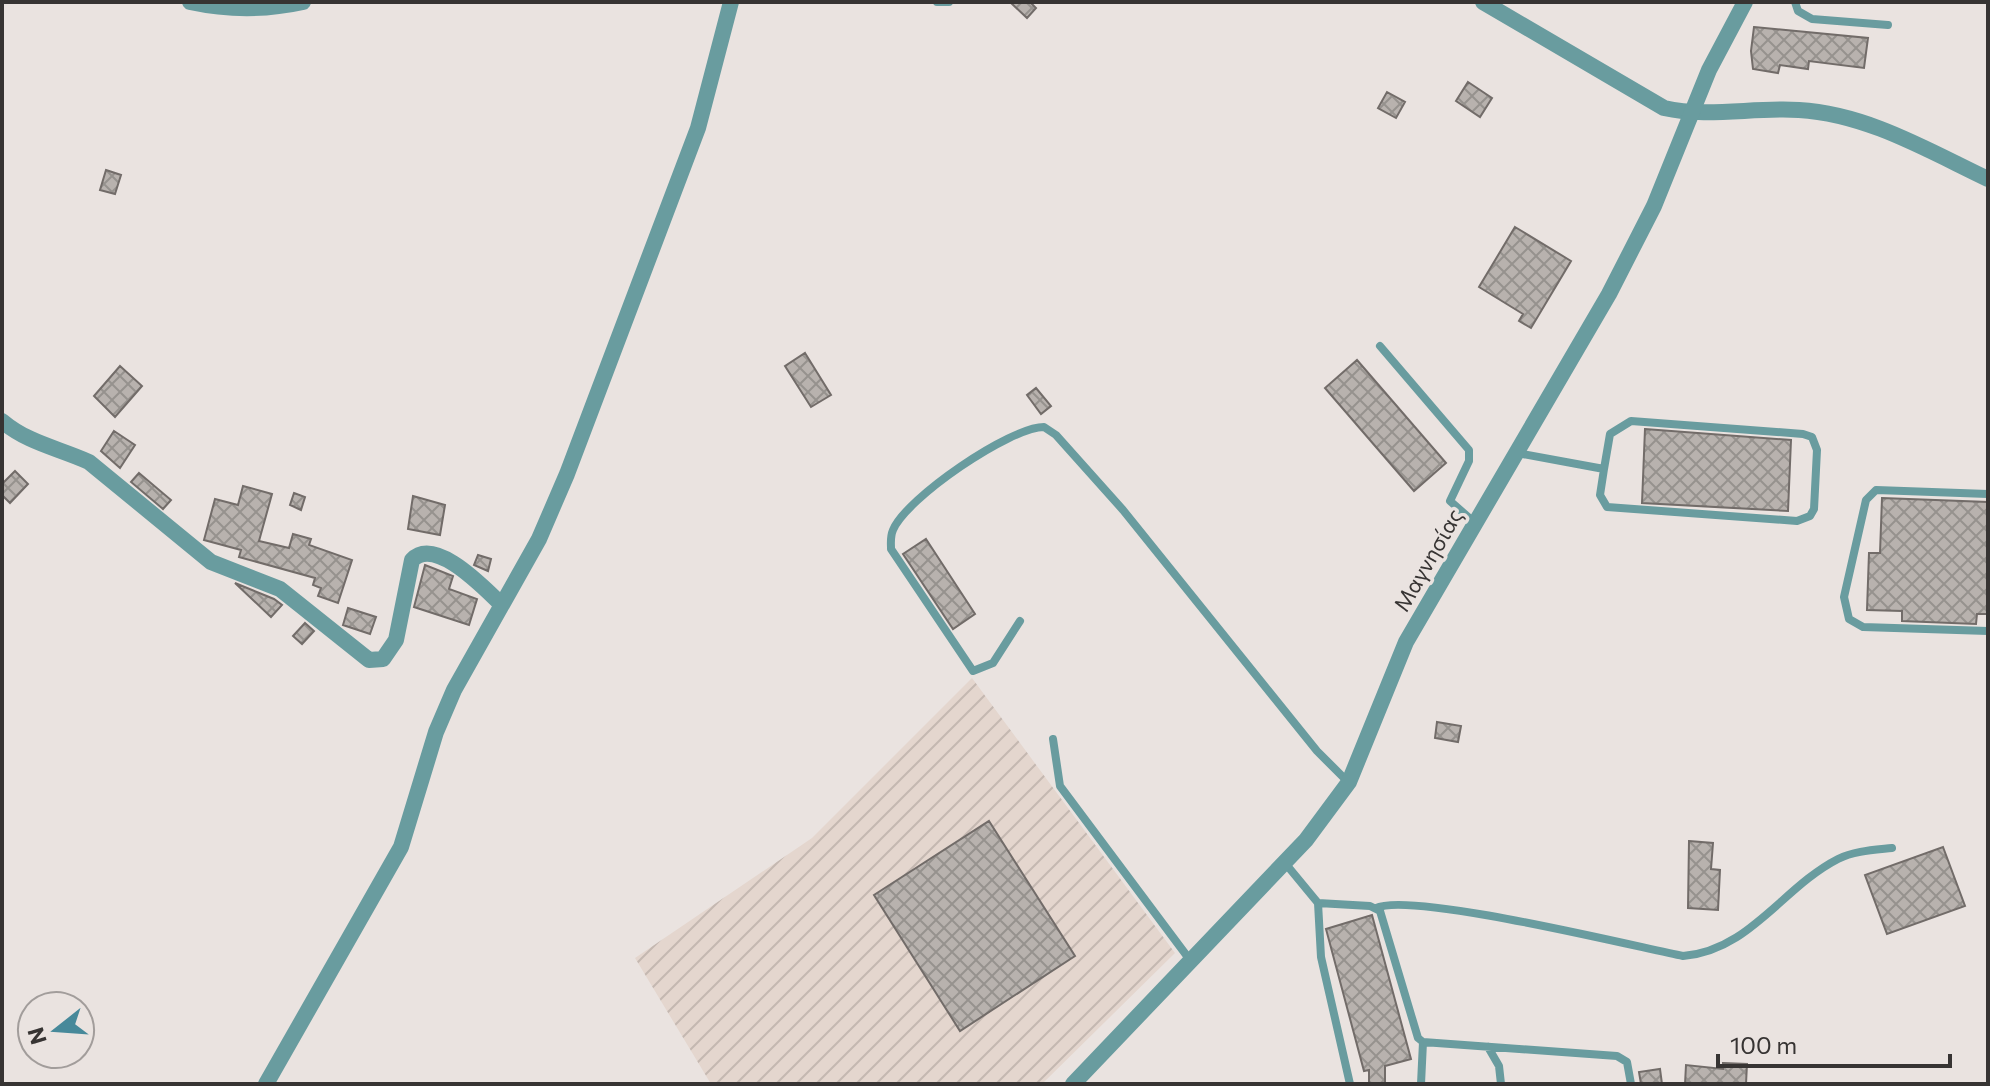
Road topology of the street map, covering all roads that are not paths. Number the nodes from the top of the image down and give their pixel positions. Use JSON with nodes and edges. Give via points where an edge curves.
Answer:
{"nodes":[{"id":1,"x":190,"y":2,"type":"edge"},
{"id":2,"x":303,"y":2,"type":"edge"},
{"id":3,"x":731,"y":2,"type":"edge"},
{"id":4,"x":937,"y":2,"type":"edge"},
{"id":5,"x":949,"y":2,"type":"edge"},
{"id":6,"x":1483,"y":2,"type":"edge"},
{"id":7,"x":1745,"y":2,"type":"edge"},
{"id":8,"x":1795,"y":2,"type":"edge"},
{"id":9,"x":1888,"y":25,"type":"dead end"},
{"id":10,"x":1691,"y":114,"type":"junction"},
{"id":11,"x":1988,"y":179,"type":"edge"},
{"id":12,"x":1380,"y":346,"type":"dead end"},
{"id":13,"x":2,"y":421,"type":"edge"},
{"id":14,"x":1517,"y":453,"type":"junction"},
{"id":15,"x":1604,"y":469,"type":"junction"},
{"id":16,"x":1988,"y":494,"type":"edge"},
{"id":17,"x":1475,"y":523,"type":"junction"},
{"id":18,"x":500,"y":603,"type":"junction"},
{"id":19,"x":1020,"y":621,"type":"dead end"},
{"id":20,"x":1988,"y":631,"type":"edge"},
{"id":21,"x":1053,"y":739,"type":"dead end"},
{"id":22,"x":1349,"y":782,"type":"junction"},
{"id":23,"x":1892,"y":848,"type":"dead end"},
{"id":24,"x":1285,"y":863,"type":"junction"},
{"id":25,"x":1318,"y":903,"type":"junction"},
{"id":26,"x":1376,"y":908,"type":"junction"},
{"id":27,"x":1190,"y":960,"type":"junction"},
{"id":28,"x":1423,"y":1042,"type":"junction"},
{"id":29,"x":1488,"y":1047,"type":"junction"},
{"id":30,"x":266,"y":1084,"type":"edge"},
{"id":31,"x":1073,"y":1084,"type":"edge"},
{"id":32,"x":1350,"y":1084,"type":"edge"},
{"id":33,"x":1421,"y":1084,"type":"edge"},
{"id":34,"x":1501,"y":1084,"type":"edge"},
{"id":35,"x":1631,"y":1084,"type":"edge"}],
"edges":[{"from":1,"to":2,"type":"street","via":[[238,8]]},
{"from":3,"to":18,"type":"street","via":[[698,128],[567,474],[539,539]]},
{"from":4,"to":5,"type":"lane"},
{"from":6,"to":10,"type":"street","via":[[1614,82],[1664,108]]},
{"from":7,"to":10,"type":"street","name":"Μαγνησίας"},
{"from":8,"to":9,"type":"lane","via":[[1812,19]]},
{"from":10,"to":11,"type":"street","via":[[1800,110],[1846,117],[1882,128]]},
{"from":10,"to":14,"type":"street","name":"Μαγνησίας","via":[[1654,206],[1609,294]]},
{"from":12,"to":17,"type":"lane","via":[[1469,450],[1450,501]]},
{"from":13,"to":18,"type":"street","via":[[35,444],[89,462],[211,562],[280,589],[369,660],[383,659],[396,640],[417,555],[456,563]]},
{"from":14,"to":15,"type":"lane"},
{"from":14,"to":17,"type":"street","name":"Μαγνησίας"},
{"from":15,"to":15,"type":"lane","via":[[1600,495],[1607,507],[1804,520],[1814,509],[1817,450],[1812,437],[1803,434],[1631,421],[1610,434]]},
{"from":16,"to":20,"type":"lane","via":[[1876,490],[1866,500],[1844,597],[1849,619],[1863,627]]},
{"from":17,"to":22,"type":"street","name":"Μαγνησίας","via":[[1406,642]]},
{"from":18,"to":30,"type":"street","via":[[436,732],[401,847]]},
{"from":19,"to":22,"type":"lane","via":[[993,663],[973,671],[890,540],[911,506],[937,484],[1017,432],[1044,427],[1123,510],[1317,751]]},
{"from":21,"to":27,"type":"lane","via":[[1060,786]]},
{"from":22,"to":24,"type":"street","name":"Μαγνησίας"},
{"from":23,"to":26,"type":"lane","via":[[1839,858],[1731,941],[1701,955],[1683,956],[1472,913],[1394,902]]},
{"from":24,"to":25,"type":"lane"},
{"from":24,"to":27,"type":"street","name":"Μαγνησίας"},
{"from":25,"to":26,"type":"lane"},
{"from":25,"to":32,"type":"lane","via":[[1321,957]]},
{"from":26,"to":28,"type":"lane"},
{"from":27,"to":31,"type":"street","name":"Μαγνησίας"},
{"from":28,"to":29,"type":"lane"},
{"from":28,"to":33,"type":"lane"},
{"from":29,"to":34,"type":"lane","via":[[1499,1066]]},
{"from":29,"to":35,"type":"lane","via":[[1617,1056],[1627,1062]]}]}
